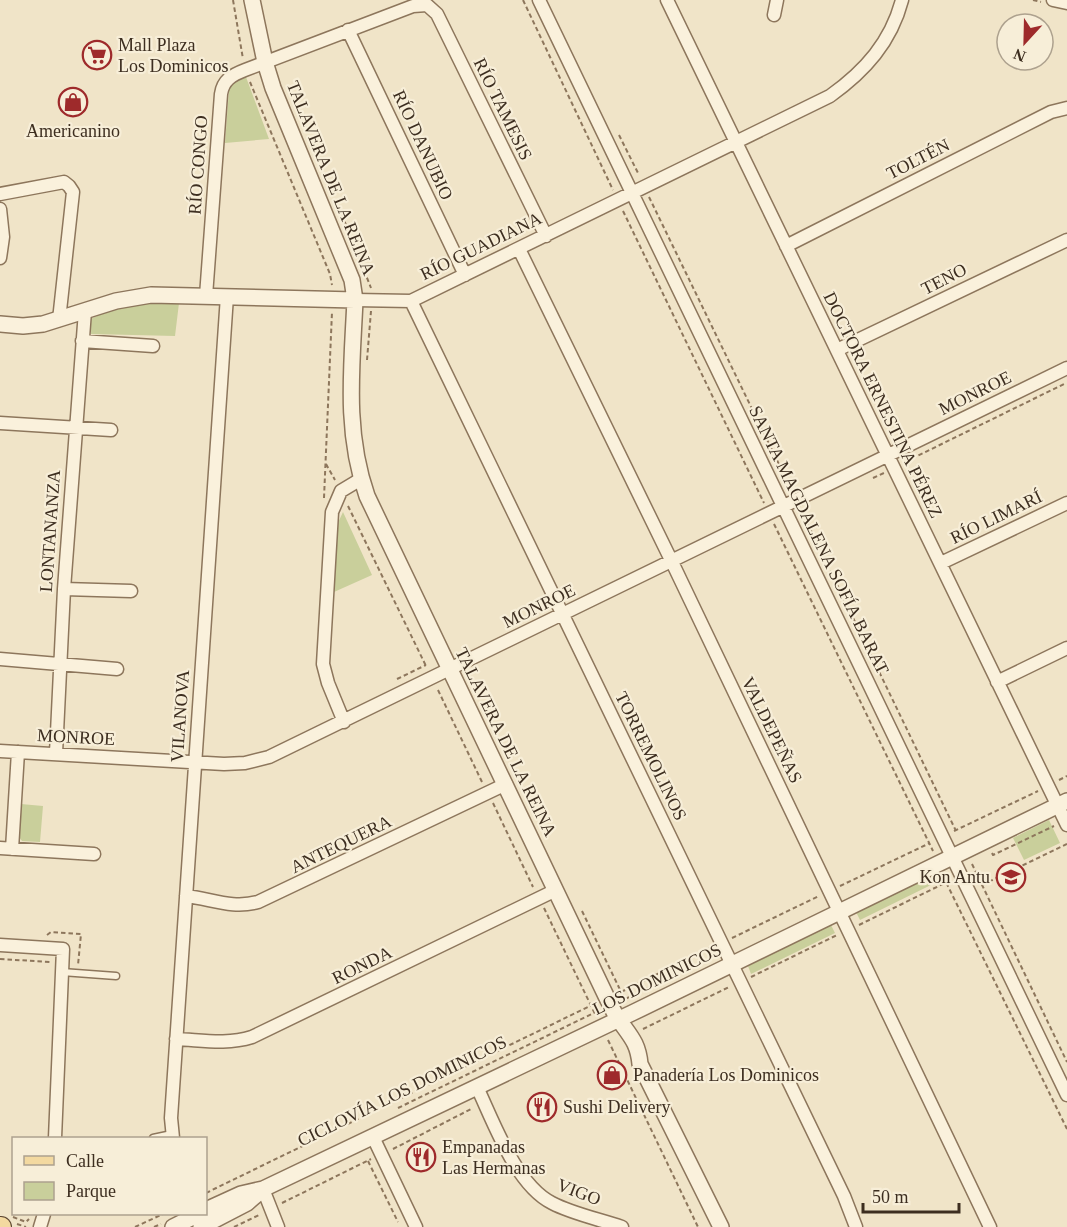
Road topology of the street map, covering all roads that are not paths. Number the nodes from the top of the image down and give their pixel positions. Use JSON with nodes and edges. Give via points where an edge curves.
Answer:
{"nodes":[{"id":1,"x":252,"y":0,"type":"edge"},
{"id":2,"x":540,"y":0,"type":"edge"},
{"id":3,"x":667,"y":0,"type":"edge"},
{"id":4,"x":777,"y":0,"type":"edge"},
{"id":5,"x":902,"y":0,"type":"edge"},
{"id":6,"x":1053,"y":0,"type":"edge"},
{"id":7,"x":428,"y":3,"type":"edge"},
{"id":8,"x":1067,"y":3,"type":"edge"},
{"id":9,"x":774,"y":15,"type":"dead end"},
{"id":10,"x":348,"y":30,"type":"junction"},
{"id":11,"x":265,"y":62,"type":"junction"},
{"id":12,"x":1067,"y":108,"type":"edge"},
{"id":13,"x":736,"y":142,"type":"junction"},
{"id":14,"x":635,"y":188,"type":"junction"},
{"id":15,"x":0,"y":194,"type":"edge"},
{"id":16,"x":0,"y":209,"type":"edge"},
{"id":17,"x":546,"y":236,"type":"junction"},
{"id":18,"x":1067,"y":240,"type":"edge"},
{"id":19,"x":786,"y":246,"type":"junction"},
{"id":20,"x":519,"y":249,"type":"junction"},
{"id":21,"x":0,"y":258,"type":"edge"},
{"id":22,"x":465,"y":275,"type":"junction"},
{"id":23,"x":354,"y":294,"type":"junction"},
{"id":24,"x":206,"y":296,"type":"junction"},
{"id":25,"x":227,"y":296,"type":"junction"},
{"id":26,"x":411,"y":301,"type":"junction"},
{"id":27,"x":85,"y":311,"type":"junction"},
{"id":28,"x":58,"y":320,"type":"junction"},
{"id":29,"x":0,"y":324,"type":"edge"},
{"id":30,"x":82,"y":341,"type":"junction"},
{"id":31,"x":153,"y":346,"type":"dead end"},
{"id":32,"x":837,"y":351,"type":"junction"},
{"id":33,"x":1067,"y":368,"type":"edge"},
{"id":34,"x":0,"y":423,"type":"edge"},
{"id":35,"x":76,"y":427,"type":"junction"},
{"id":36,"x":111,"y":430,"type":"dead end"},
{"id":37,"x":887,"y":455,"type":"junction"},
{"id":38,"x":361,"y":479,"type":"junction"},
{"id":39,"x":1067,"y":503,"type":"edge"},
{"id":40,"x":783,"y":506,"type":"junction"},
{"id":41,"x":672,"y":562,"type":"junction"},
{"id":42,"x":941,"y":563,"type":"junction"},
{"id":43,"x":64,"y":589,"type":"junction"},
{"id":44,"x":131,"y":591,"type":"dead end"},
{"id":45,"x":563,"y":615,"type":"junction"},
{"id":46,"x":1067,"y":648,"type":"edge"},
{"id":47,"x":0,"y":659,"type":"edge"},
{"id":48,"x":60,"y":664,"type":"junction"},
{"id":49,"x":117,"y":669,"type":"dead end"},
{"id":50,"x":449,"y":670,"type":"junction"},
{"id":51,"x":997,"y":682,"type":"junction"},
{"id":52,"x":344,"y":722,"type":"junction"},
{"id":53,"x":0,"y":751,"type":"edge"},
{"id":54,"x":18,"y":752,"type":"junction"},
{"id":55,"x":56,"y":753,"type":"junction"},
{"id":56,"x":195,"y":763,"type":"junction"},
{"id":57,"x":506,"y":784,"type":"junction"},
{"id":58,"x":1062,"y":804,"type":"edge"},
{"id":59,"x":1067,"y":825,"type":"edge"},
{"id":60,"x":6,"y":849,"type":"edge"},
{"id":61,"x":94,"y":854,"type":"dead end"},
{"id":62,"x":945,"y":861,"type":"junction"},
{"id":63,"x":556,"y":890,"type":"junction"},
{"id":64,"x":186,"y":896,"type":"junction"},
{"id":65,"x":840,"y":912,"type":"junction"},
{"id":66,"x":0,"y":945,"type":"edge"},
{"id":67,"x":732,"y":965,"type":"junction"},
{"id":68,"x":62,"y":972,"type":"junction"},
{"id":69,"x":116,"y":976,"type":"dead end"},
{"id":70,"x":625,"y":1017,"type":"junction"},
{"id":71,"x":176,"y":1039,"type":"junction"},
{"id":72,"x":477,"y":1087,"type":"junction"},
{"id":73,"x":1067,"y":1095,"type":"edge"},
{"id":74,"x":172,"y":1136,"type":"edge"},
{"id":75,"x":55,"y":1137,"type":"edge"},
{"id":76,"x":373,"y":1137,"type":"junction"},
{"id":77,"x":263,"y":1190,"type":"junction"},
{"id":78,"x":207,"y":1210,"type":"edge"},
{"id":79,"x":197,"y":1215,"type":"edge"},
{"id":80,"x":718,"y":1226,"type":"edge"},
{"id":81,"x":173,"y":1227,"type":"edge"},
{"id":82,"x":201,"y":1227,"type":"edge"},
{"id":83,"x":279,"y":1227,"type":"edge"},
{"id":84,"x":416,"y":1227,"type":"edge"},
{"id":85,"x":622,"y":1227,"type":"edge"},
{"id":86,"x":856,"y":1227,"type":"edge"},
{"id":87,"x":990,"y":1227,"type":"edge"}],
"edges":[{"from":1,"to":11,"type":"street","name":"TALAVERA DE LA REINA"},
{"from":2,"to":14,"type":"street","name":"SANTA MAGDALENA SOFÍA BARAT"},
{"from":3,"to":13,"type":"street","name":"DOCTORA ERNESTINA PÉREZ"},
{"from":4,"to":9,"type":"street"},
{"from":5,"to":13,"type":"street","name":"RÍO GUADIANA","via":[[880,50],[848,83],[830,96]]},
{"from":6,"to":8,"type":"street"},
{"from":7,"to":10,"type":"street","name":"RÍO CONGO"},
{"from":7,"to":17,"type":"street","name":"RÍO TAMESIS","via":[[437,14]]},
{"from":10,"to":11,"type":"street","name":"RÍO CONGO"},
{"from":10,"to":22,"type":"street","name":"RÍO DANUBIO"},
{"from":11,"to":23,"type":"street","name":"TALAVERA DE LA REINA","via":[[349,272]]},
{"from":11,"to":24,"type":"street","name":"RÍO CONGO","via":[[227,79],[222,88]]},
{"from":12,"to":19,"type":"street","name":"TOLTÉN","via":[[1051,112]]},
{"from":13,"to":14,"type":"street","name":"RÍO GUADIANA"},
{"from":13,"to":19,"type":"street","name":"DOCTORA ERNESTINA PÉREZ"},
{"from":14,"to":17,"type":"street","name":"RÍO GUADIANA","via":[[618,201]]},
{"from":14,"to":40,"type":"street","name":"SANTA MAGDALENA SOFÍA BARAT"},
{"from":15,"to":28,"type":"street","via":[[64,182],[73,192]]},
{"from":16,"to":21,"type":"street"},
{"from":17,"to":20,"type":"street","name":"RÍO GUADIANA"},
{"from":18,"to":32,"type":"street","name":"TENO"},
{"from":19,"to":32,"type":"street","name":"DOCTORA ERNESTINA PÉREZ"},
{"from":20,"to":22,"type":"street","name":"RÍO GUADIANA"},
{"from":20,"to":41,"type":"street","name":"VALDEPEÑAS"},
{"from":22,"to":26,"type":"street","name":"RÍO GUADIANA"},
{"from":23,"to":25,"type":"street","name":"RÍO GUADIANA","via":[[333,299]]},
{"from":23,"to":26,"type":"street","name":"RÍO GUADIANA","via":[[372,300]]},
{"from":23,"to":38,"type":"street","name":"TALAVERA DE LA REINA","via":[[351,420]]},
{"from":24,"to":25,"type":"street","name":"RÍO GUADIANA"},
{"from":24,"to":27,"type":"street","name":"RÍO GUADIANA","via":[[151,295]]},
{"from":25,"to":56,"type":"street","name":"VILANOVA"},
{"from":26,"to":45,"type":"street","name":"TORREMOLINOS"},
{"from":27,"to":28,"type":"street","name":"RÍO GUADIANA"},
{"from":27,"to":30,"type":"street","name":"LONTANANZA"},
{"from":28,"to":29,"type":"street","name":"RÍO GUADIANA","via":[[33,326]]},
{"from":30,"to":31,"type":"street"},
{"from":30,"to":35,"type":"street","name":"LONTANANZA"},
{"from":32,"to":37,"type":"street","name":"DOCTORA ERNESTINA PÉREZ"},
{"from":33,"to":37,"type":"street","name":"MONROE"},
{"from":34,"to":35,"type":"street"},
{"from":35,"to":36,"type":"street"},
{"from":35,"to":43,"type":"street","name":"LONTANANZA"},
{"from":37,"to":40,"type":"street","name":"MONROE"},
{"from":37,"to":42,"type":"street","name":"DOCTORA ERNESTINA PÉREZ"},
{"from":38,"to":50,"type":"street","name":"TALAVERA DE LA REINA"},
{"from":38,"to":52,"type":"street","via":[[341,491],[332,512],[323,664]]},
{"from":39,"to":42,"type":"street","name":"RÍO LIMARÍ"},
{"from":40,"to":41,"type":"street","name":"MONROE"},
{"from":40,"to":62,"type":"street","name":"SANTA MAGDALENA SOFÍA BARAT","via":[[942,837]]},
{"from":41,"to":45,"type":"street","name":"MONROE"},
{"from":41,"to":65,"type":"street","name":"VALDEPEÑAS"},
{"from":42,"to":51,"type":"street","name":"DOCTORA ERNESTINA PÉREZ"},
{"from":43,"to":44,"type":"street"},
{"from":43,"to":48,"type":"street","name":"LONTANANZA"},
{"from":45,"to":50,"type":"street","name":"MONROE"},
{"from":45,"to":67,"type":"street","name":"TORREMOLINOS"},
{"from":46,"to":51,"type":"street"},
{"from":47,"to":48,"type":"street"},
{"from":48,"to":49,"type":"street"},
{"from":48,"to":55,"type":"street","name":"LONTANANZA"},
{"from":50,"to":52,"type":"street","name":"MONROE"},
{"from":50,"to":57,"type":"street","name":"TALAVERA DE LA REINA"},
{"from":51,"to":58,"type":"street","name":"DOCTORA ERNESTINA PÉREZ","via":[[1047,786]]},
{"from":52,"to":56,"type":"street","name":"MONROE","via":[[269,758],[245,763]]},
{"from":53,"to":54,"type":"street","name":"MONROE"},
{"from":54,"to":55,"type":"street","name":"MONROE"},
{"from":54,"to":60,"type":"street"},
{"from":55,"to":56,"type":"street","name":"MONROE"},
{"from":56,"to":64,"type":"street","name":"VILANOVA"},
{"from":57,"to":63,"type":"street","name":"TALAVERA DE LA REINA"},
{"from":57,"to":64,"type":"street","name":"ANTEQUERA","via":[[258,902],[227,905]]},
{"from":58,"to":59,"type":"street","name":"DOCTORA ERNESTINA PÉREZ"},
{"from":58,"to":62,"type":"street","name":"LOS DOMINICOS"},
{"from":60,"to":61,"type":"street"},
{"from":62,"to":65,"type":"street","name":"LOS DOMINICOS"},
{"from":62,"to":73,"type":"street","name":"SANTA MAGDALENA SOFÍA BARAT","via":[[960,875]]},
{"from":63,"to":70,"type":"street","name":"TALAVERA DE LA REINA"},
{"from":63,"to":71,"type":"street","name":"RONDA","via":[[252,1037],[221,1042]]},
{"from":64,"to":71,"type":"street","name":"VILANOVA"},
{"from":65,"to":67,"type":"street","name":"LOS DOMINICOS"},
{"from":65,"to":87,"type":"street","name":"VALDEPEÑAS"},
{"from":66,"to":68,"type":"street","via":[[63,949]]},
{"from":67,"to":70,"type":"street","name":"LOS DOMINICOS"},
{"from":67,"to":86,"type":"street","name":"TORREMOLINOS"},
{"from":68,"to":69,"type":"lane"},
{"from":68,"to":75,"type":"street"},
{"from":70,"to":72,"type":"street","name":"LOS DOMINICOS"},
{"from":70,"to":80,"type":"street","name":"TALAVERA DE LA REINA","via":[[639,1050],[640,1064]]},
{"from":71,"to":74,"type":"street","name":"VILANOVA"},
{"from":72,"to":76,"type":"street","name":"LOS DOMINICOS"},
{"from":72,"to":85,"type":"street","name":"VIGO","via":[[516,1168],[537,1194]]},
{"from":76,"to":77,"type":"street","name":"LOS DOMINICOS"},
{"from":76,"to":84,"type":"street"},
{"from":77,"to":78,"type":"street","name":"LOS DOMINICOS","via":[[241,1194]]},
{"from":77,"to":82,"type":"street","name":"LOS DOMINICOS"},
{"from":77,"to":83,"type":"street"},
{"from":79,"to":81,"type":"street"}]}
